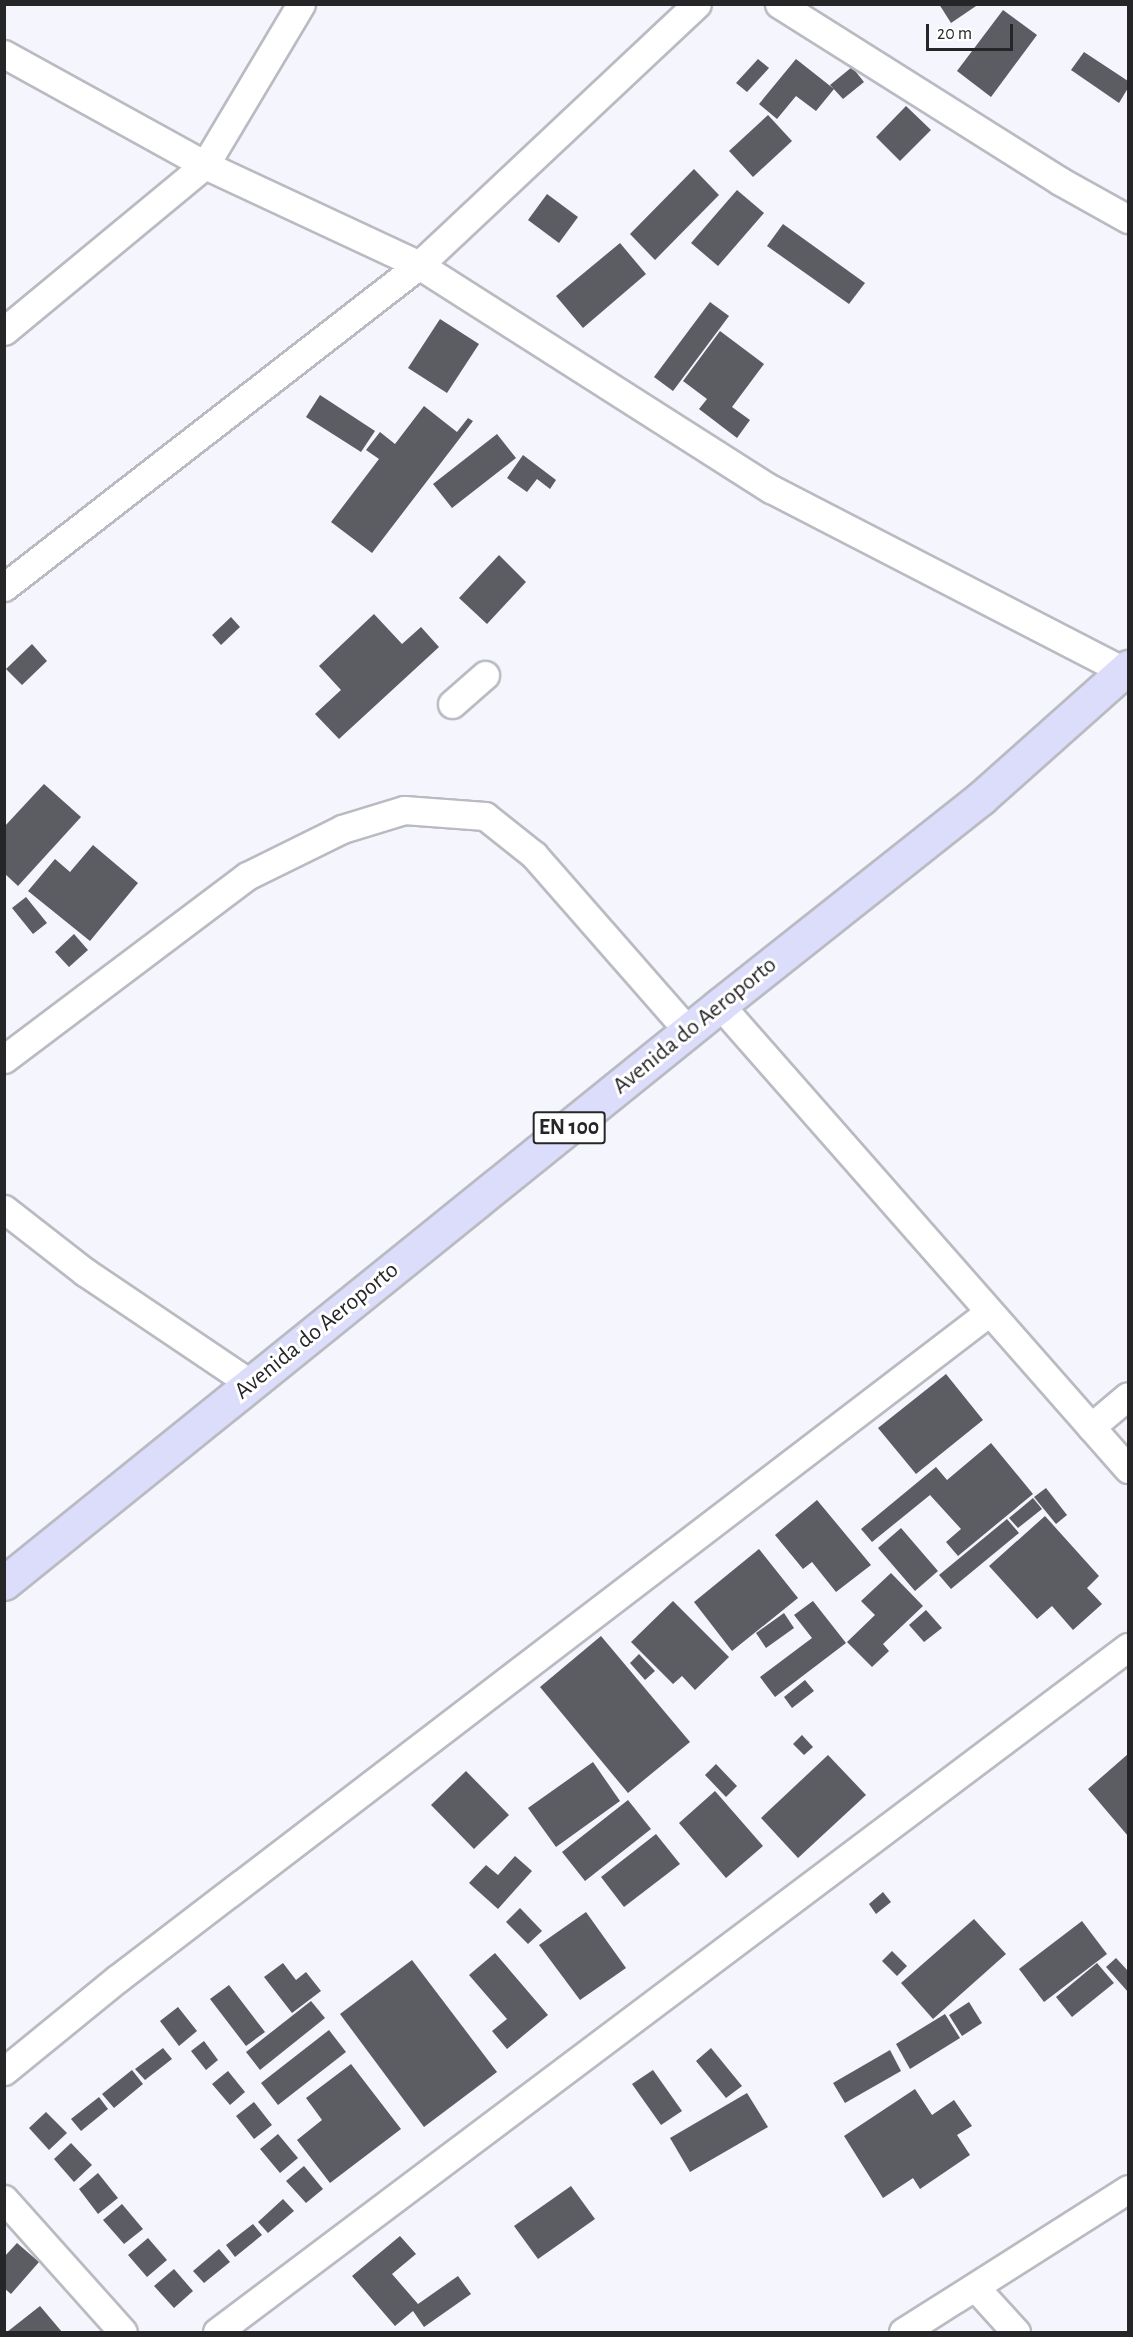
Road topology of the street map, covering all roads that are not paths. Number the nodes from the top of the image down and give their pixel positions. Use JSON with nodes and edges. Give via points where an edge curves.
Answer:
{"nodes":[{"id":1,"x":301,"y":4,"type":"edge"},
{"id":2,"x":697,"y":4,"type":"edge"},
{"id":3,"x":778,"y":4,"type":"edge"},
{"id":4,"x":4,"y":54,"type":"edge"},
{"id":5,"x":206,"y":165,"type":"junction"},
{"id":6,"x":1128,"y":219,"type":"edge"},
{"id":7,"x":419,"y":265,"type":"junction"},
{"id":8,"x":4,"y":331,"type":"edge"},
{"id":9,"x":4,"y":587,"type":"edge"},
{"id":10,"x":1126,"y":669,"type":"edge"},
{"id":11,"x":485,"y":675,"type":"dead end"},
{"id":12,"x":452,"y":704,"type":"dead end"},
{"id":13,"x":720,"y":1005,"type":"junction"},
{"id":14,"x":688,"y":1031,"type":"junction"},
{"id":15,"x":4,"y":1059,"type":"edge"},
{"id":16,"x":4,"y":1209,"type":"edge"},
{"id":17,"x":989,"y":1312,"type":"junction"},
{"id":18,"x":251,"y":1384,"type":"junction"},
{"id":19,"x":1128,"y":1396,"type":"edge"},
{"id":20,"x":1091,"y":1427,"type":"junction"},
{"id":21,"x":1128,"y":1469,"type":"edge"},
{"id":22,"x":4,"y":1583,"type":"edge"},
{"id":23,"x":1128,"y":1647,"type":"edge"},
{"id":24,"x":4,"y":2071,"type":"edge"},
{"id":25,"x":1128,"y":2189,"type":"edge"},
{"id":26,"x":4,"y":2199,"type":"edge"},
{"id":27,"x":975,"y":2287,"type":"junction"},
{"id":28,"x":123,"y":2332,"type":"edge"},
{"id":29,"x":218,"y":2332,"type":"edge"},
{"id":30,"x":903,"y":2332,"type":"edge"},
{"id":31,"x":1016,"y":2332,"type":"edge"}],
"edges":[{"from":1,"to":5,"type":"street"},
{"from":2,"to":7,"type":"street"},
{"from":3,"to":6,"type":"street","via":[[1060,181]]},
{"from":4,"to":5,"type":"street"},
{"from":5,"to":7,"type":"street"},
{"from":5,"to":8,"type":"street"},
{"from":7,"to":9,"type":"street"},
{"from":7,"to":10,"type":"street","via":[[771,489]]},
{"from":10,"to":13,"type":"main road","name":"Avenida do Aeroporto","number":"EN 100","via":[[981,798]]},
{"from":11,"to":12,"type":"street"},
{"from":13,"to":14,"type":"main road","name":"Avenida do Aeroporto","number":"EN 100"},
{"from":13,"to":17,"type":"street"},
{"from":14,"to":15,"type":"street","via":[[534,855],[484,816],[404,810],[342,829],[247,876]]},
{"from":14,"to":18,"type":"main road","name":"Avenida do Aeroporto","number":"EN 100"},
{"from":16,"to":18,"type":"street","via":[[86,1272]]},
{"from":17,"to":20,"type":"street"},
{"from":17,"to":24,"type":"street","via":[[126,1972]]},
{"from":18,"to":22,"type":"main road","name":"Avenida do Aeroporto","number":"EN 100"},
{"from":19,"to":20,"type":"street"},
{"from":20,"to":21,"type":"street"},
{"from":23,"to":29,"type":"street"},
{"from":25,"to":27,"type":"street"},
{"from":26,"to":28,"type":"street"},
{"from":27,"to":30,"type":"street"},
{"from":27,"to":31,"type":"street"}]}
